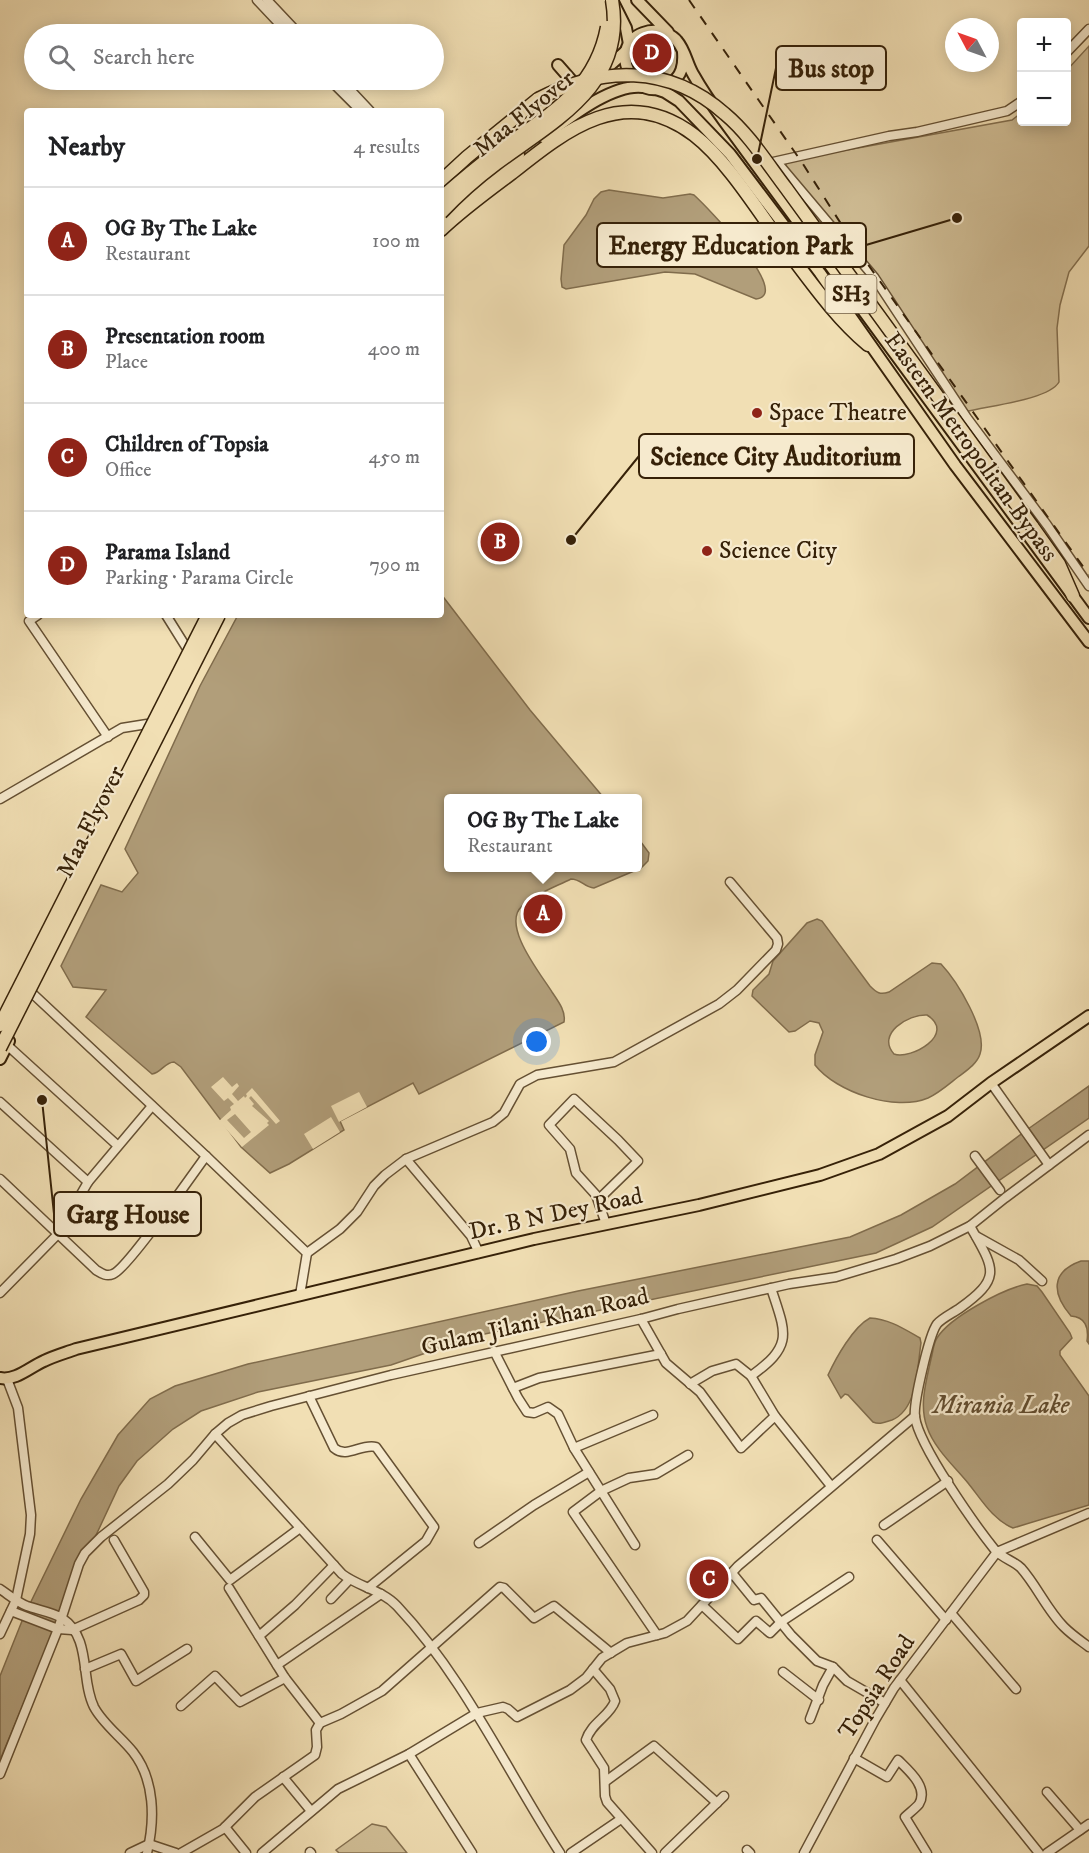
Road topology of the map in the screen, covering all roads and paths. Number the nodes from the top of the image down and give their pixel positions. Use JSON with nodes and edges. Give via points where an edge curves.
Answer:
{"nodes":[{"id":1,"x":257,"y":0,"type":"edge"},
{"id":2,"x":267,"y":0,"type":"edge"},
{"id":3,"x":606,"y":0,"type":"edge"},
{"id":4,"x":612,"y":0,"type":"edge"},
{"id":5,"x":637,"y":0,"type":"edge"},
{"id":6,"x":280,"y":24,"type":"edge"},
{"id":7,"x":290,"y":24,"type":"edge"},
{"id":8,"x":1089,"y":29,"type":"edge"},
{"id":9,"x":670,"y":35,"type":"junction"},
{"id":10,"x":628,"y":47,"type":"junction"},
{"id":11,"x":1071,"y":48,"type":"edge"},
{"id":12,"x":683,"y":52,"type":"junction"},
{"id":13,"x":558,"y":65,"type":"dead end"},
{"id":14,"x":651,"y":88,"type":"junction"},
{"id":15,"x":579,"y":89,"type":"junction"},
{"id":16,"x":340,"y":90,"type":"edge"},
{"id":17,"x":350,"y":90,"type":"edge"},
{"id":18,"x":1017,"y":104,"type":"edge"},
{"id":19,"x":358,"y":108,"type":"edge"},
{"id":20,"x":367,"y":108,"type":"edge"},
{"id":21,"x":777,"y":162,"type":"junction"},
{"id":22,"x":756,"y":165,"type":"junction"},
{"id":23,"x":444,"y":178,"type":"edge"},
{"id":24,"x":444,"y":189,"type":"edge"},
{"id":25,"x":444,"y":196,"type":"edge"},
{"id":26,"x":444,"y":210,"type":"edge"},
{"id":27,"x":444,"y":221,"type":"edge"},
{"id":28,"x":444,"y":227,"type":"edge"},
{"id":29,"x":868,"y":345,"type":"junction"},
{"id":30,"x":1089,"y":586,"type":"edge"},
{"id":31,"x":1073,"y":597,"type":"junction"},
{"id":32,"x":34,"y":618,"type":"edge"},
{"id":33,"x":168,"y":618,"type":"edge"},
{"id":34,"x":201,"y":618,"type":"edge"},
{"id":35,"x":206,"y":618,"type":"edge"},
{"id":36,"x":218,"y":618,"type":"edge"},
{"id":37,"x":223,"y":618,"type":"edge"},
{"id":38,"x":1089,"y":618,"type":"edge"},
{"id":39,"x":1089,"y":642,"type":"edge"},
{"id":40,"x":186,"y":647,"type":"junction"},
{"id":41,"x":147,"y":724,"type":"junction"},
{"id":42,"x":163,"y":732,"type":"junction"},
{"id":43,"x":108,"y":737,"type":"junction"},
{"id":44,"x":0,"y":799,"type":"edge"},
{"id":45,"x":730,"y":882,"type":"dead end"},
{"id":46,"x":33,"y":994,"type":"junction"},
{"id":47,"x":0,"y":1015,"type":"edge"},
{"id":48,"x":1089,"y":1016,"type":"edge"},
{"id":49,"x":0,"y":1025,"type":"edge"},
{"id":50,"x":4,"y":1047,"type":"edge"},
{"id":51,"x":0,"y":1059,"type":"edge"},
{"id":52,"x":991,"y":1083,"type":"junction"},
{"id":53,"x":0,"y":1102,"type":"edge"},
{"id":54,"x":152,"y":1106,"type":"junction"},
{"id":55,"x":1089,"y":1135,"type":"edge"},
{"id":56,"x":117,"y":1145,"type":"junction"},
{"id":57,"x":975,"y":1155,"type":"dead end"},
{"id":58,"x":206,"y":1156,"type":"junction"},
{"id":59,"x":406,"y":1160,"type":"junction"},
{"id":60,"x":1049,"y":1165,"type":"junction"},
{"id":61,"x":0,"y":1179,"type":"edge"},
{"id":62,"x":88,"y":1182,"type":"junction"},
{"id":63,"x":1000,"y":1190,"type":"dead end"},
{"id":64,"x":597,"y":1200,"type":"junction"},
{"id":65,"x":606,"y":1224,"type":"junction"},
{"id":66,"x":970,"y":1226,"type":"junction"},
{"id":67,"x":58,"y":1234,"type":"junction"},
{"id":68,"x":976,"y":1236,"type":"junction"},
{"id":69,"x":307,"y":1253,"type":"junction"},
{"id":70,"x":478,"y":1253,"type":"junction"},
{"id":71,"x":1042,"y":1281,"type":"dead end"},
{"id":72,"x":771,"y":1288,"type":"junction"},
{"id":73,"x":0,"y":1293,"type":"edge"},
{"id":74,"x":300,"y":1295,"type":"junction"},
{"id":75,"x":641,"y":1319,"type":"junction"},
{"id":76,"x":494,"y":1351,"type":"junction"},
{"id":77,"x":661,"y":1354,"type":"junction"},
{"id":78,"x":751,"y":1376,"type":"junction"},
{"id":79,"x":4,"y":1379,"type":"edge"},
{"id":80,"x":690,"y":1384,"type":"junction"},
{"id":81,"x":513,"y":1388,"type":"junction"},
{"id":82,"x":309,"y":1396,"type":"junction"},
{"id":83,"x":653,"y":1415,"type":"dead end"},
{"id":84,"x":775,"y":1416,"type":"junction"},
{"id":85,"x":915,"y":1416,"type":"junction"},
{"id":86,"x":214,"y":1434,"type":"junction"},
{"id":87,"x":574,"y":1448,"type":"junction"},
{"id":88,"x":688,"y":1455,"type":"dead end"},
{"id":89,"x":589,"y":1472,"type":"junction"},
{"id":90,"x":948,"y":1481,"type":"junction"},
{"id":91,"x":831,"y":1486,"type":"junction"},
{"id":92,"x":601,"y":1491,"type":"junction"},
{"id":93,"x":1089,"y":1513,"type":"edge"},
{"id":94,"x":884,"y":1525,"type":"dead end"},
{"id":95,"x":300,"y":1528,"type":"junction"},
{"id":96,"x":195,"y":1537,"type":"dead end"},
{"id":97,"x":114,"y":1539,"type":"dead end"},
{"id":98,"x":877,"y":1540,"type":"dead end"},
{"id":99,"x":479,"y":1543,"type":"dead end"},
{"id":100,"x":635,"y":1545,"type":"dead end"},
{"id":101,"x":997,"y":1552,"type":"junction"},
{"id":102,"x":334,"y":1565,"type":"junction"},
{"id":103,"x":732,"y":1573,"type":"junction"},
{"id":104,"x":849,"y":1577,"type":"dead end"},
{"id":105,"x":349,"y":1580,"type":"junction"},
{"id":106,"x":229,"y":1588,"type":"dead end"},
{"id":107,"x":368,"y":1588,"type":"junction"},
{"id":108,"x":0,"y":1589,"type":"edge"},
{"id":109,"x":381,"y":1594,"type":"junction"},
{"id":110,"x":331,"y":1599,"type":"dead end"},
{"id":111,"x":15,"y":1600,"type":"junction"},
{"id":112,"x":702,"y":1605,"type":"junction"},
{"id":113,"x":11,"y":1611,"type":"junction"},
{"id":114,"x":949,"y":1616,"type":"junction"},
{"id":115,"x":62,"y":1618,"type":"junction"},
{"id":116,"x":781,"y":1622,"type":"junction"},
{"id":117,"x":58,"y":1629,"type":"junction"},
{"id":118,"x":72,"y":1630,"type":"junction"},
{"id":119,"x":0,"y":1634,"type":"edge"},
{"id":120,"x":657,"y":1635,"type":"junction"},
{"id":121,"x":259,"y":1636,"type":"junction"},
{"id":122,"x":431,"y":1647,"type":"junction"},
{"id":123,"x":1089,"y":1647,"type":"edge"},
{"id":124,"x":187,"y":1649,"type":"dead end"},
{"id":125,"x":611,"y":1653,"type":"junction"},
{"id":126,"x":277,"y":1665,"type":"junction"},
{"id":127,"x":832,"y":1667,"type":"junction"},
{"id":128,"x":86,"y":1669,"type":"junction"},
{"id":129,"x":593,"y":1669,"type":"junction"},
{"id":130,"x":783,"y":1672,"type":"dead end"},
{"id":131,"x":285,"y":1678,"type":"junction"},
{"id":132,"x":900,"y":1680,"type":"junction"},
{"id":133,"x":1016,"y":1689,"type":"dead end"},
{"id":134,"x":819,"y":1700,"type":"junction"},
{"id":135,"x":885,"y":1702,"type":"junction"},
{"id":136,"x":181,"y":1706,"type":"dead end"},
{"id":137,"x":477,"y":1713,"type":"junction"},
{"id":138,"x":810,"y":1719,"type":"dead end"},
{"id":139,"x":320,"y":1723,"type":"junction"},
{"id":140,"x":409,"y":1754,"type":"junction"},
{"id":141,"x":854,"y":1758,"type":"junction"},
{"id":142,"x":0,"y":1774,"type":"edge"},
{"id":143,"x":283,"y":1777,"type":"junction"},
{"id":144,"x":606,"y":1781,"type":"junction"},
{"id":145,"x":1047,"y":1792,"type":"dead end"},
{"id":146,"x":724,"y":1796,"type":"dead end"},
{"id":147,"x":717,"y":1803,"type":"junction"},
{"id":148,"x":311,"y":1811,"type":"junction"},
{"id":149,"x":621,"y":1819,"type":"junction"},
{"id":150,"x":1089,"y":1824,"type":"edge"},
{"id":151,"x":225,"y":1827,"type":"junction"},
{"id":152,"x":1080,"y":1830,"type":"junction"},
{"id":153,"x":148,"y":1849,"type":"edge"},
{"id":154,"x":647,"y":1851,"type":"edge"},
{"id":155,"x":130,"y":1853,"type":"edge"},
{"id":156,"x":176,"y":1853,"type":"edge"},
{"id":157,"x":181,"y":1853,"type":"edge"},
{"id":158,"x":246,"y":1853,"type":"edge"},
{"id":159,"x":262,"y":1853,"type":"edge"},
{"id":160,"x":472,"y":1853,"type":"edge"},
{"id":161,"x":560,"y":1853,"type":"edge"},
{"id":162,"x":571,"y":1853,"type":"edge"},
{"id":163,"x":665,"y":1853,"type":"edge"},
{"id":164,"x":804,"y":1853,"type":"edge"},
{"id":165,"x":927,"y":1853,"type":"edge"},
{"id":166,"x":1039,"y":1853,"type":"edge"},
{"id":167,"x":1047,"y":1853,"type":"edge"}],
"edges":[{"from":1,"to":6,"type":"street"},
{"from":2,"to":7,"type":"street"},
{"from":3,"to":25,"type":"highway","name":"Maa Flyover","bridge":true,"via":[[605,40],[583,84],[561,106]]},
{"from":4,"to":10,"type":"main road","number":"SH3","via":[[626,28]]},
{"from":4,"to":26,"type":"highway","name":"Maa Flyover","bridge":true,"via":[[612,48],[600,75],[585,95],[481,176]]},
{"from":5,"to":9,"type":"main road","number":"SH3"},
{"from":8,"to":11,"type":"street"},
{"from":9,"to":10,"type":"main road","via":[[650,30]]},
{"from":9,"to":12,"type":"main road","number":"SH3"},
{"from":10,"to":14,"type":"main road","number":"SH3","via":[[627,69],[638,84]]},
{"from":10,"to":15,"type":"main road"},
{"from":12,"to":14,"type":"main road","via":[[684,62],[675,81],[666,87]]},
{"from":12,"to":22,"type":"main road","number":"SH3","via":[[693,74]]},
{"from":13,"to":15,"type":"main road"},
{"from":14,"to":27,"type":"main road","via":[[636,86],[615,92],[572,117],[492,175]]},
{"from":14,"to":29,"type":"main road","name":"Eastern Metropolitan Bypass","number":"SH3","via":[[679,101],[730,154],[820,273]]},
{"from":15,"to":24,"type":"main road"},
{"from":16,"to":19,"type":"street"},
{"from":17,"to":20,"type":"street"},
{"from":18,"to":21,"type":"street","via":[[1007,111]]},
{"from":21,"to":22,"type":"street"},
{"from":21,"to":30,"type":"street","via":[[874,278],[967,418]]},
{"from":22,"to":31,"type":"main road","number":"SH3"},
{"from":23,"to":31,"type":"highway","bridge":true,"via":[[528,107],[574,82],[638,76],[667,80],[694,92],[726,114],[747,136],[1059,564]]},
{"from":28,"to":29,"type":"highway","via":[[545,146],[577,126],[610,114],[648,114],[676,124],[710,149],[836,314]]},
{"from":29,"to":39,"type":"main road","name":"Eastern Metropolitan Bypass","number":"SH3"},
{"from":31,"to":38,"type":"main road","number":"SH3"},
{"from":32,"to":43,"type":"street","via":[[29,621]]},
{"from":33,"to":40,"type":"street"},
{"from":34,"to":40,"type":"main road"},
{"from":35,"to":49,"type":"highway","name":"Maa Flyover","bridge":true},
{"from":36,"to":50,"type":"highway","name":"Maa Flyover","bridge":true},
{"from":37,"to":42,"type":"main road"},
{"from":40,"to":41,"type":"main road"},
{"from":41,"to":42,"type":"street"},
{"from":41,"to":43,"type":"street","via":[[122,728]]},
{"from":41,"to":47,"type":"main road"},
{"from":42,"to":46,"type":"main road"},
{"from":43,"to":44,"type":"street"},
{"from":45,"to":59,"type":"street","via":[[778,944],[730,996],[614,1062],[529,1078],[515,1090],[504,1113],[494,1122]]},
{"from":46,"to":50,"type":"main road"},
{"from":46,"to":54,"type":"street"},
{"from":48,"to":52,"type":"main road","name":"Dr. B N Dey Road"},
{"from":50,"to":51,"type":"main road"},
{"from":50,"to":56,"type":"street"},
{"from":52,"to":60,"type":"street"},
{"from":52,"to":65,"type":"main road","name":"Dr. B N Dey Road","via":[[940,1121],[879,1154],[778,1185]]},
{"from":53,"to":62,"type":"street"},
{"from":54,"to":56,"type":"street"},
{"from":54,"to":58,"type":"street"},
{"from":55,"to":60,"type":"street","name":"Gulam Jilani Khan Road"},
{"from":56,"to":62,"type":"street"},
{"from":57,"to":63,"type":"street"},
{"from":58,"to":67,"type":"street","via":[[121,1269],[113,1274],[104,1275],[96,1270]]},
{"from":58,"to":69,"type":"street"},
{"from":59,"to":69,"type":"street","via":[[374,1186],[340,1229]]},
{"from":59,"to":70,"type":"street","via":[[471,1236]]},
{"from":60,"to":66,"type":"street","name":"Gulam Jilani Khan Road"},
{"from":61,"to":67,"type":"street"},
{"from":62,"to":67,"type":"street"},
{"from":64,"to":64,"type":"street","via":[[576,1173],[570,1149],[549,1125],[574,1099],[638,1161]]},
{"from":64,"to":65,"type":"street"},
{"from":65,"to":70,"type":"main road","name":"Dr. B N Dey Road"},
{"from":66,"to":68,"type":"street"},
{"from":66,"to":72,"type":"street","name":"Gulam Jilani Khan Road","via":[[896,1259],[836,1277]]},
{"from":67,"to":73,"type":"street"},
{"from":68,"to":71,"type":"street","via":[[1019,1260]]},
{"from":68,"to":85,"type":"street","via":[[987,1255],[989,1282],[981,1293],[938,1324],[918,1389]]},
{"from":69,"to":74,"type":"street"},
{"from":70,"to":74,"type":"main road","name":"Dr. B N Dey Road"},
{"from":72,"to":75,"type":"street","name":"Gulam Jilani Khan Road"},
{"from":72,"to":78,"type":"street","via":[[783,1325],[780,1350]]},
{"from":74,"to":79,"type":"main road","name":"Dr. B N Dey Road","via":[[76,1349]]},
{"from":75,"to":76,"type":"street","name":"Gulam Jilani Khan Road"},
{"from":75,"to":77,"type":"street"},
{"from":76,"to":81,"type":"street"},
{"from":76,"to":82,"type":"street","name":"Gulam Jilani Khan Road"},
{"from":77,"to":80,"type":"street"},
{"from":77,"to":81,"type":"street","via":[[539,1378]]},
{"from":78,"to":80,"type":"street","via":[[736,1364],[712,1371]]},
{"from":78,"to":84,"type":"street"},
{"from":79,"to":111,"type":"street","via":[[18,1408],[31,1515]]},
{"from":80,"to":84,"type":"street","via":[[741,1448]]},
{"from":81,"to":87,"type":"street","via":[[527,1412],[553,1409]]},
{"from":82,"to":86,"type":"street","name":"Gulam Jilani Khan Road","via":[[243,1415]]},
{"from":82,"to":107,"type":"street","via":[[334,1448],[345,1453],[370,1445],[376,1447],[434,1527],[426,1541]]},
{"from":83,"to":87,"type":"street"},
{"from":84,"to":91,"type":"street"},
{"from":85,"to":90,"type":"street","via":[[924,1441]]},
{"from":85,"to":91,"type":"street"},
{"from":86,"to":95,"type":"street"},
{"from":86,"to":115,"type":"street","name":"Gulam Jilani Khan Road","via":[[168,1484],[85,1553]]},
{"from":87,"to":89,"type":"street"},
{"from":88,"to":92,"type":"street","via":[[656,1473],[629,1478]]},
{"from":89,"to":92,"type":"street"},
{"from":89,"to":99,"type":"street"},
{"from":90,"to":94,"type":"street"},
{"from":90,"to":101,"type":"street"},
{"from":91,"to":103,"type":"street"},
{"from":92,"to":100,"type":"street"},
{"from":92,"to":120,"type":"street","via":[[573,1512]]},
{"from":93,"to":101,"type":"street"},
{"from":95,"to":96,"type":"street","via":[[230,1580]]},
{"from":95,"to":102,"type":"street"},
{"from":97,"to":118,"type":"street","via":[[144,1595]]},
{"from":98,"to":114,"type":"street"},
{"from":101,"to":114,"type":"street","name":"Topsia Road"},
{"from":101,"to":123,"type":"street","via":[[1020,1567],[1064,1627]]},
{"from":102,"to":105,"type":"street"},
{"from":102,"to":121,"type":"street"},
{"from":103,"to":112,"type":"street"},
{"from":103,"to":116,"type":"street","via":[[754,1600],[761,1598]]},
{"from":104,"to":116,"type":"street"},
{"from":105,"to":107,"type":"street"},
{"from":105,"to":110,"type":"street"},
{"from":106,"to":121,"type":"street"},
{"from":107,"to":109,"type":"street"},
{"from":108,"to":111,"type":"street"},
{"from":109,"to":122,"type":"street","via":[[396,1605]]},
{"from":109,"to":126,"type":"street"},
{"from":111,"to":113,"type":"street"},
{"from":111,"to":115,"type":"street"},
{"from":112,"to":116,"type":"street","via":[[738,1639],[756,1621],[770,1633]]},
{"from":112,"to":120,"type":"street","via":[[687,1621]]},
{"from":113,"to":117,"type":"street"},
{"from":113,"to":119,"type":"street"},
{"from":114,"to":132,"type":"street","name":"Topsia Road"},
{"from":114,"to":133,"type":"street"},
{"from":115,"to":117,"type":"street","name":"Gulam Jilani Khan Road"},
{"from":115,"to":118,"type":"street"},
{"from":116,"to":127,"type":"street","via":[[817,1661]]},
{"from":117,"to":118,"type":"street"},
{"from":117,"to":142,"type":"street","name":"Gulam Jilani Khan Road"},
{"from":118,"to":128,"type":"street","via":[[80,1642]]},
{"from":120,"to":125,"type":"street","via":[[627,1643]]},
{"from":121,"to":126,"type":"street"},
{"from":122,"to":125,"type":"street","via":[[502,1586],[532,1617],[554,1606]]},
{"from":122,"to":137,"type":"street"},
{"from":122,"to":139,"type":"street","via":[[382,1691]]},
{"from":124,"to":128,"type":"street","via":[[136,1681],[121,1654]]},
{"from":125,"to":129,"type":"street"},
{"from":126,"to":131,"type":"street"},
{"from":127,"to":134,"type":"street"},
{"from":127,"to":135,"type":"street"},
{"from":128,"to":153,"type":"street","via":[[95,1708],[143,1768],[152,1795]]},
{"from":129,"to":137,"type":"street","via":[[570,1690],[517,1717],[502,1707]]},
{"from":129,"to":144,"type":"street","via":[[615,1701],[586,1740],[604,1768]]},
{"from":130,"to":134,"type":"street"},
{"from":131,"to":136,"type":"street","via":[[240,1702],[215,1676]]},
{"from":131,"to":139,"type":"street"},
{"from":132,"to":135,"type":"street","name":"Topsia Road"},
{"from":132,"to":166,"type":"street"},
{"from":134,"to":138,"type":"street"},
{"from":135,"to":141,"type":"street","name":"Topsia Road"},
{"from":137,"to":140,"type":"street"},
{"from":137,"to":161,"type":"street"},
{"from":139,"to":143,"type":"street","via":[[316,1730],[317,1752]]},
{"from":140,"to":148,"type":"street","via":[[345,1785]]},
{"from":140,"to":160,"type":"street"},
{"from":141,"to":164,"type":"street","name":"Topsia Road"},
{"from":141,"to":165,"type":"street","via":[[887,1777],[898,1760],[918,1781],[920,1802],[905,1817]]},
{"from":143,"to":148,"type":"street"},
{"from":143,"to":151,"type":"street","via":[[255,1797]]},
{"from":144,"to":147,"type":"street","via":[[654,1746]]},
{"from":144,"to":149,"type":"street","via":[[605,1798]]},
{"from":145,"to":152,"type":"street"},
{"from":146,"to":147,"type":"street"},
{"from":147,"to":163,"type":"street"},
{"from":148,"to":159,"type":"street"},
{"from":149,"to":154,"type":"street"},
{"from":149,"to":162,"type":"street"},
{"from":150,"to":152,"type":"street"},
{"from":151,"to":157,"type":"street"},
{"from":151,"to":158,"type":"street"},
{"from":152,"to":167,"type":"street"},
{"from":153,"to":155,"type":"street"},
{"from":153,"to":156,"type":"street"}]}
